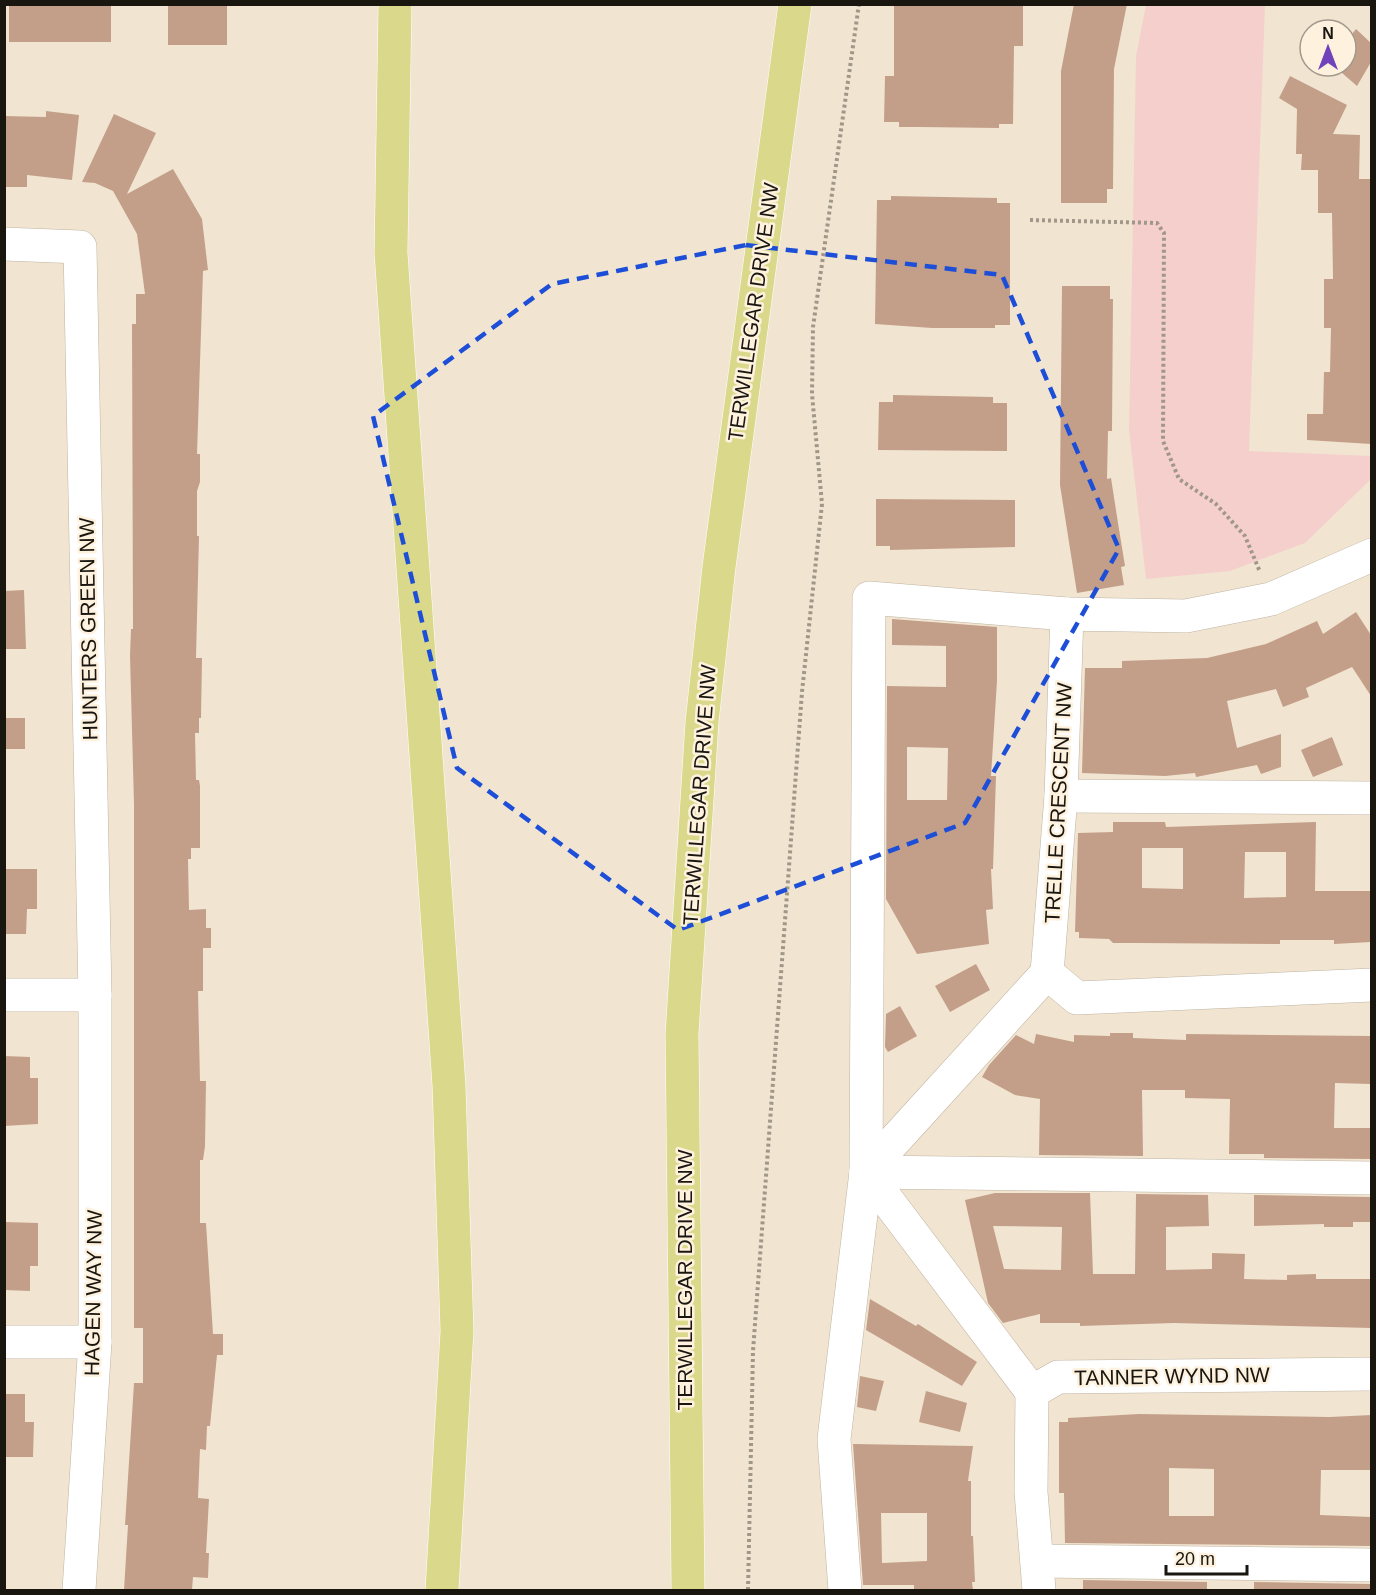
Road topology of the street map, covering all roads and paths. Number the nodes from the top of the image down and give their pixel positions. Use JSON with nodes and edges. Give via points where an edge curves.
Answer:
{"nodes":[{"id":1,"x":395,"y":4,"type":"edge"},
{"id":2,"x":795,"y":4,"type":"edge"},
{"id":3,"x":859,"y":4,"type":"edge"},
{"id":4,"x":1030,"y":220,"type":"dead end"},
{"id":5,"x":4,"y":244,"type":"edge"},
{"id":6,"x":1371,"y":555,"type":"edge"},
{"id":7,"x":1271,"y":599,"type":"junction"},
{"id":8,"x":1067,"y":614,"type":"junction"},
{"id":9,"x":1061,"y":796,"type":"junction"},
{"id":10,"x":1371,"y":798,"type":"edge"},
{"id":11,"x":1047,"y":974,"type":"junction"},
{"id":12,"x":1371,"y":985,"type":"edge"},
{"id":13,"x":4,"y":995,"type":"edge"},
{"id":14,"x":95,"y":995,"type":"junction"},
{"id":15,"x":866,"y":1172,"type":"junction"},
{"id":16,"x":1371,"y":1178,"type":"edge"},
{"id":17,"x":4,"y":1342,"type":"edge"},
{"id":18,"x":94,"y":1342,"type":"junction"},
{"id":19,"x":1371,"y":1374,"type":"edge"},
{"id":20,"x":1032,"y":1392,"type":"junction"},
{"id":21,"x":1371,"y":1565,"type":"edge"},
{"id":22,"x":1038,"y":1576,"type":"edge"},
{"id":23,"x":79,"y":1590,"type":"edge"},
{"id":24,"x":442,"y":1590,"type":"edge"},
{"id":25,"x":688,"y":1590,"type":"edge"},
{"id":26,"x":748,"y":1590,"type":"edge"},
{"id":27,"x":844,"y":1590,"type":"edge"}],
"edges":[{"from":1,"to":24,"type":"main road","via":[[391,253],[449,1086],[456,1307]]},
{"from":2,"to":25,"type":"main road","name":"TERWILLEGAR DRIVE NW","via":[[722,544],[702,722],[682,1034]]},
{"from":3,"to":26,"type":"path","via":[[813,327],[812,394],[822,504],[802,692],[753,1351]]},
{"from":4,"to":7,"type":"path","via":[[1157,223],[1164,233],[1162,441],[1179,479],[1216,504],[1245,536]]},
{"from":5,"to":14,"type":"street","name":"HUNTERS GREEN NW","via":[[80,247]]},
{"from":6,"to":7,"type":"street"},
{"from":7,"to":8,"type":"street","via":[[1186,616]]},
{"from":8,"to":9,"type":"street","name":"TRELLE CRESCENT NW"},
{"from":8,"to":15,"type":"street","via":[[869,598]]},
{"from":9,"to":10,"type":"street"},
{"from":9,"to":11,"type":"street","name":"TRELLE CRESCENT NW"},
{"from":11,"to":12,"type":"street","via":[[1077,998]]},
{"from":11,"to":15,"type":"street"},
{"from":13,"to":14,"type":"street"},
{"from":14,"to":18,"type":"street","name":"HAGEN WAY NW"},
{"from":15,"to":16,"type":"street"},
{"from":15,"to":20,"type":"street"},
{"from":15,"to":27,"type":"street","via":[[834,1439]]},
{"from":17,"to":18,"type":"street"},
{"from":18,"to":23,"type":"street","name":"HAGEN WAY NW"},
{"from":19,"to":20,"type":"street","name":"TANNER WYND NW","via":[[1058,1377]]},
{"from":20,"to":22,"type":"street","via":[[1032,1492]]},
{"from":21,"to":22,"type":"street"}]}
